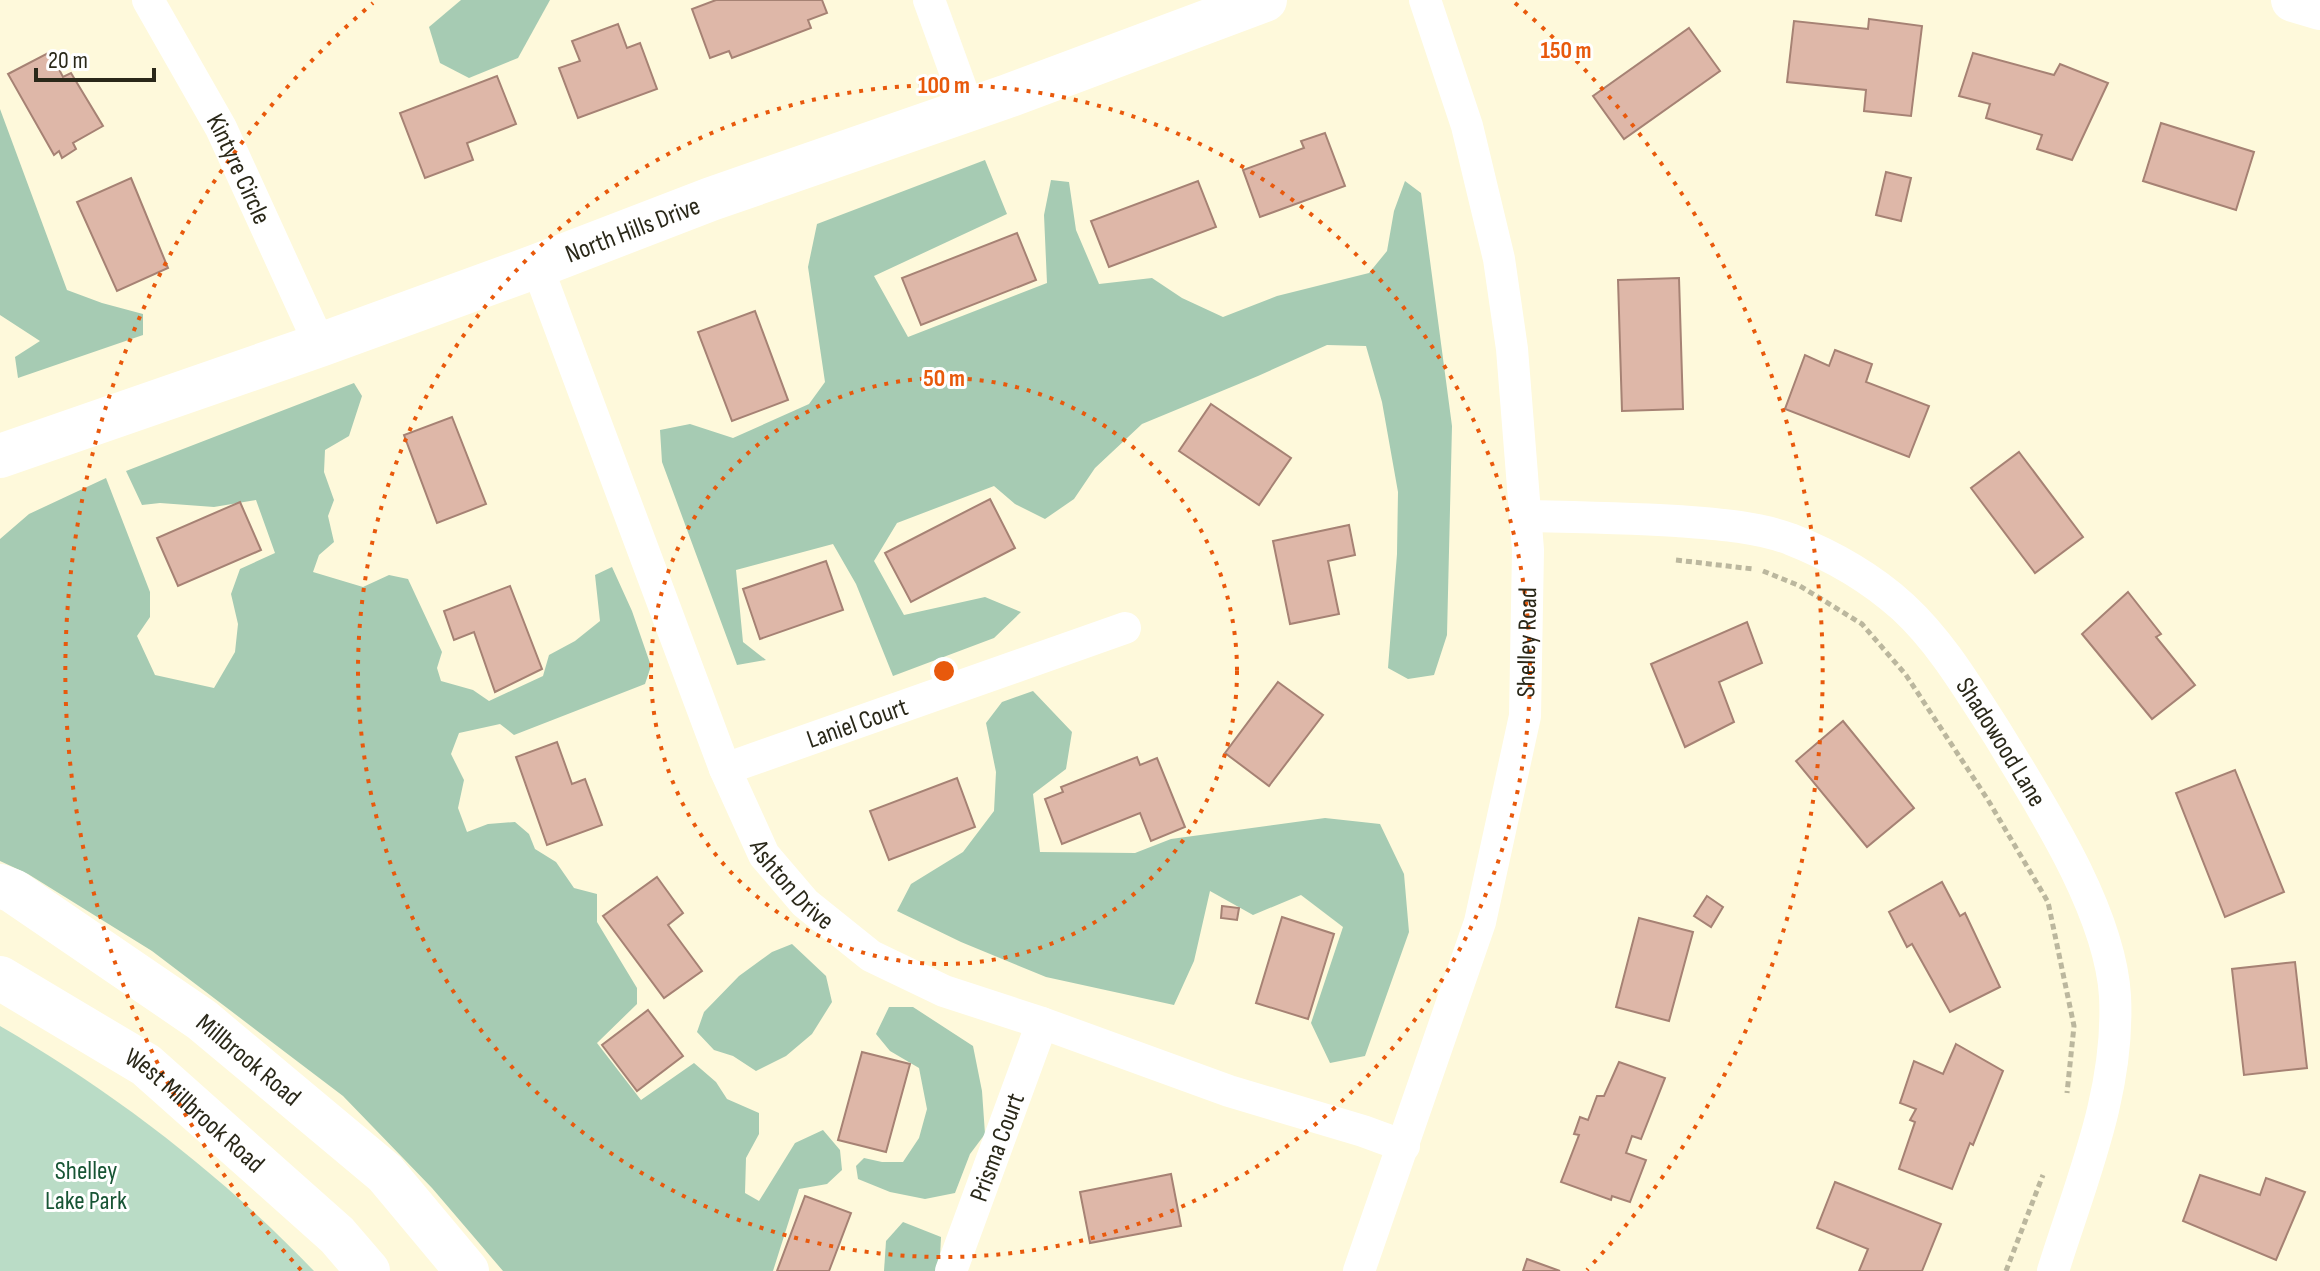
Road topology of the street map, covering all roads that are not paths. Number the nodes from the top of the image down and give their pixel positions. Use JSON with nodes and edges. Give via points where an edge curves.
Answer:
{"nodes":[{"id":1,"x":148,"y":0,"type":"edge"},
{"id":2,"x":929,"y":0,"type":"edge"},
{"id":3,"x":1265,"y":0,"type":"edge"},
{"id":4,"x":1425,"y":0,"type":"edge"},
{"id":5,"x":2293,"y":0,"type":"edge"},
{"id":6,"x":2320,"y":8,"type":"edge"},
{"id":7,"x":969,"y":110,"type":"junction"},
{"id":8,"x":537,"y":266,"type":"junction"},
{"id":9,"x":320,"y":345,"type":"junction"},
{"id":10,"x":0,"y":456,"type":"edge"},
{"id":11,"x":1526,"y":516,"type":"junction"},
{"id":12,"x":1125,"y":628,"type":"dead end"},
{"id":13,"x":725,"y":769,"type":"junction"},
{"id":14,"x":0,"y":886,"type":"edge"},
{"id":15,"x":0,"y":978,"type":"edge"},
{"id":16,"x":1042,"y":1023,"type":"junction"},
{"id":17,"x":1404,"y":1146,"type":"junction"},
{"id":18,"x":368,"y":1271,"type":"edge"},
{"id":19,"x":467,"y":1271,"type":"edge"},
{"id":20,"x":951,"y":1271,"type":"edge"},
{"id":21,"x":1359,"y":1271,"type":"edge"},
{"id":22,"x":2053,"y":1271,"type":"edge"}],
"edges":[{"from":1,"to":9,"type":"street","name":"Kintyre Circle","via":[[221,128]]},
{"from":2,"to":7,"type":"street"},
{"from":3,"to":7,"type":"main road","name":"North Hills Drive"},
{"from":4,"to":11,"type":"street","name":"Shelley Road","via":[[1467,126],[1499,259]]},
{"from":5,"to":6,"type":"main road"},
{"from":7,"to":8,"type":"main road","name":"North Hills Drive","via":[[724,194]]},
{"from":8,"to":9,"type":"main road","name":"North Hills Drive"},
{"from":8,"to":13,"type":"street","name":"Ashton Drive"},
{"from":9,"to":10,"type":"main road","name":"North Hills Drive"},
{"from":11,"to":17,"type":"street","name":"Shelley Road","via":[[1525,716],[1480,922]]},
{"from":11,"to":22,"type":"street","name":"Shadowood Lane","via":[[1705,523],[1789,539],[1879,587],[1939,647],[1971,692],[2072,862],[2095,913],[2115,993],[2114,1046],[2102,1120]]},
{"from":12,"to":13,"type":"street","name":"Laniel Court"},
{"from":13,"to":16,"type":"street","name":"Ashton Drive","via":[[764,855],[824,920],[871,956],[944,991]]},
{"from":14,"to":19,"type":"main road","name":"Millbrook Road","via":[[202,1020],[385,1173]]},
{"from":15,"to":18,"type":"main road","name":"West Millbrook Road","via":[[146,1065],[337,1235]]},
{"from":16,"to":17,"type":"street","name":"Ashton Drive","via":[[1229,1091]]},
{"from":16,"to":20,"type":"street","name":"Prisma Court"},
{"from":17,"to":21,"type":"street","name":"Shelley Road"}]}
